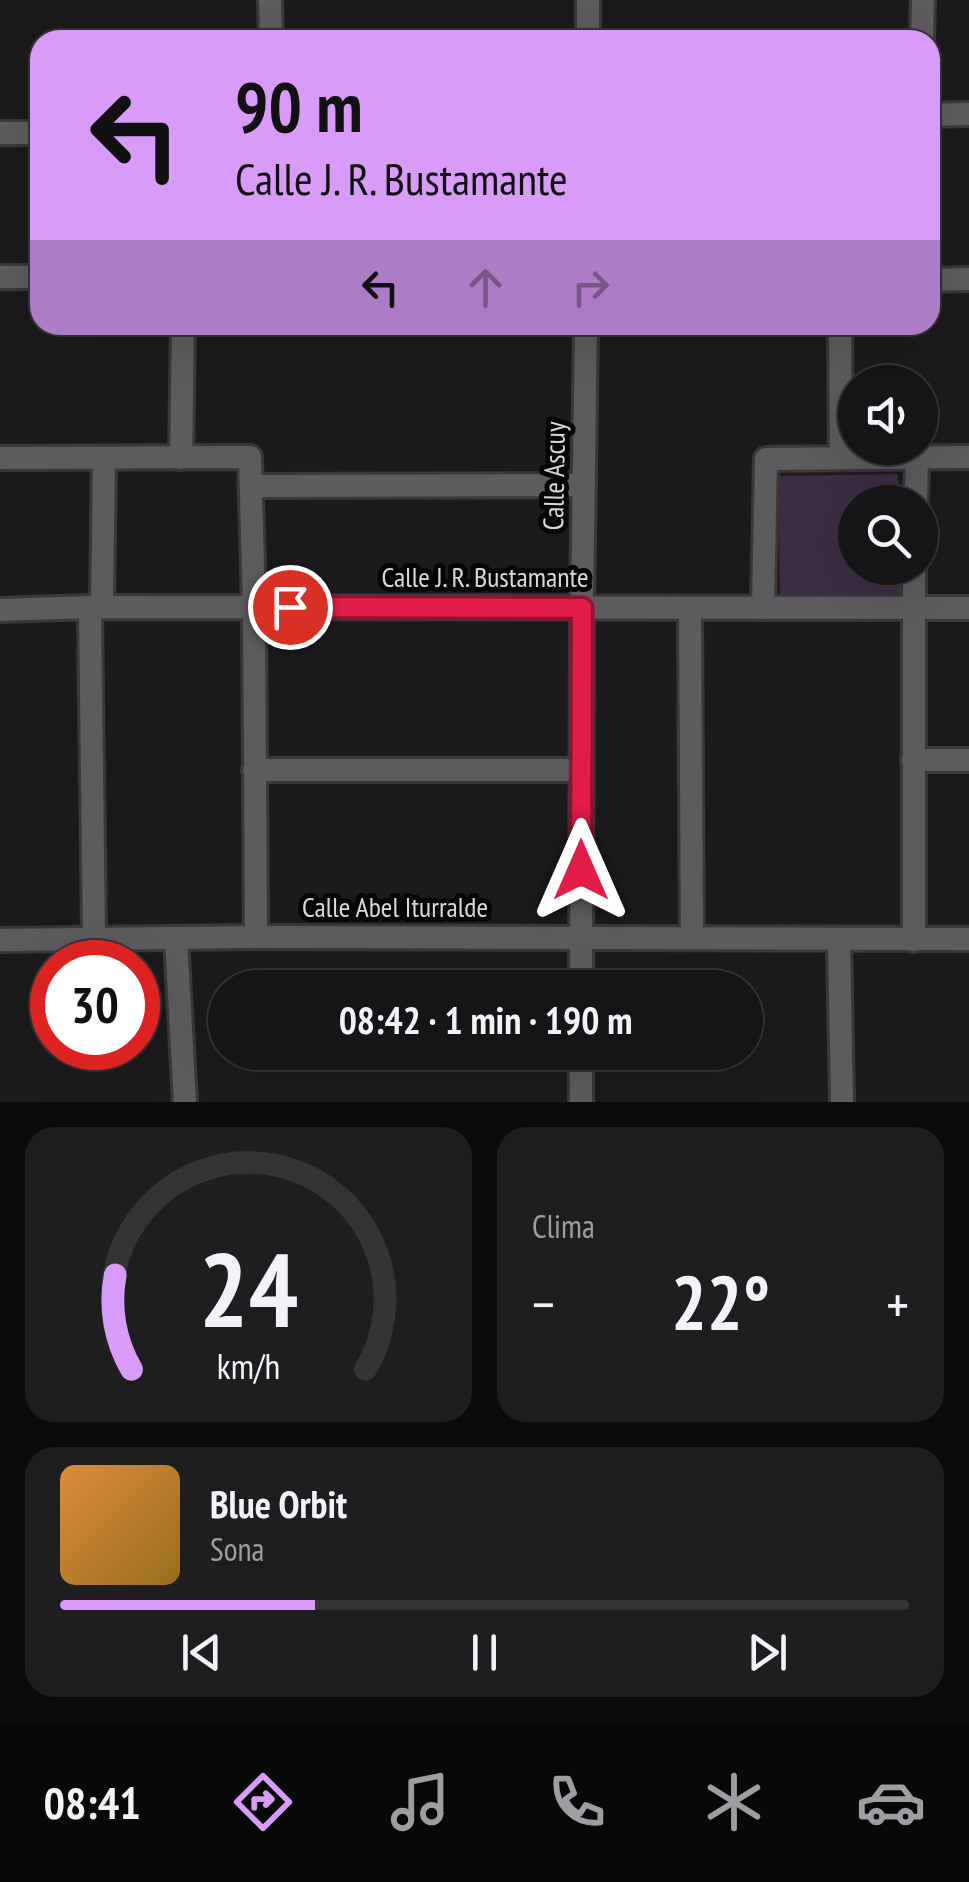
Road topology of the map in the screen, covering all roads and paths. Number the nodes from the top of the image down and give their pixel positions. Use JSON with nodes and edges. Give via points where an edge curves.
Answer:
{"nodes":[{"id":1,"x":270,"y":0,"type":"edge"},
{"id":2,"x":588,"y":0,"type":"edge"},
{"id":3,"x":923,"y":0,"type":"edge"},
{"id":4,"x":272,"y":30,"type":"edge"},
{"id":5,"x":588,"y":30,"type":"edge"},
{"id":6,"x":922,"y":30,"type":"edge"},
{"id":7,"x":969,"y":114,"type":"edge"},
{"id":8,"x":940,"y":115,"type":"edge"},
{"id":9,"x":0,"y":133,"type":"edge"},
{"id":10,"x":30,"y":134,"type":"edge"},
{"id":11,"x":0,"y":278,"type":"edge"},
{"id":12,"x":30,"y":278,"type":"edge"},
{"id":13,"x":969,"y":279,"type":"edge"},
{"id":14,"x":940,"y":280,"type":"edge"},
{"id":15,"x":183,"y":335,"type":"edge"},
{"id":16,"x":586,"y":335,"type":"edge"},
{"id":17,"x":840,"y":335,"type":"edge"},
{"id":18,"x":840,"y":365,"type":"edge"},
{"id":19,"x":838,"y":457,"type":"edge"},
{"id":20,"x":969,"y":457,"type":"edge"},
{"id":21,"x":0,"y":458,"type":"edge"},
{"id":22,"x":104,"y":458,"type":"junction"},
{"id":23,"x":182,"y":458,"type":"junction"},
{"id":24,"x":938,"y":458,"type":"edge"},
{"id":25,"x":584,"y":485,"type":"junction"},
{"id":26,"x":251,"y":486,"type":"junction"},
{"id":27,"x":914,"y":585,"type":"edge"},
{"id":28,"x":96,"y":606,"type":"junction"},
{"id":29,"x":254,"y":607,"type":"junction"},
{"id":30,"x":582,"y":608,"type":"junction"},
{"id":31,"x":690,"y":608,"type":"junction"},
{"id":32,"x":763,"y":608,"type":"junction"},
{"id":33,"x":913,"y":608,"type":"junction"},
{"id":34,"x":969,"y":608,"type":"edge"},
{"id":35,"x":0,"y":610,"type":"edge"},
{"id":36,"x":914,"y":760,"type":"junction"},
{"id":37,"x":969,"y":760,"type":"edge"},
{"id":38,"x":254,"y":770,"type":"junction"},
{"id":39,"x":581,"y":770,"type":"junction"},
{"id":40,"x":256,"y":936,"type":"junction"},
{"id":41,"x":692,"y":936,"type":"junction"},
{"id":42,"x":582,"y":937,"type":"junction"},
{"id":43,"x":176,"y":939,"type":"junction"},
{"id":44,"x":969,"y":939,"type":"edge"},
{"id":45,"x":0,"y":940,"type":"edge"},
{"id":46,"x":30,"y":940,"type":"edge"},
{"id":47,"x":94,"y":940,"type":"joint"},
{"id":48,"x":839,"y":940,"type":"junction"},
{"id":49,"x":914,"y":940,"type":"junction"},
{"id":50,"x":582,"y":970,"type":"edge"},
{"id":51,"x":582,"y":1070,"type":"edge"},
{"id":52,"x":185,"y":1102,"type":"edge"},
{"id":53,"x":582,"y":1102,"type":"edge"},
{"id":54,"x":842,"y":1102,"type":"edge"}],
"edges":[{"from":1,"to":4,"type":"street"},
{"from":2,"to":5,"type":"street"},
{"from":3,"to":6,"type":"street"},
{"from":7,"to":8,"type":"street"},
{"from":9,"to":10,"type":"street"},
{"from":11,"to":12,"type":"street"},
{"from":13,"to":14,"type":"street"},
{"from":15,"to":23,"type":"street"},
{"from":16,"to":25,"type":"street","name":"Calle Ascuy"},
{"from":17,"to":18,"type":"street"},
{"from":19,"to":32,"type":"street","via":[[766,458]]},
{"from":20,"to":24,"type":"street"},
{"from":21,"to":22,"type":"street"},
{"from":22,"to":23,"type":"street"},
{"from":22,"to":28,"type":"street"},
{"from":23,"to":26,"type":"street","via":[[250,458]]},
{"from":25,"to":26,"type":"street"},
{"from":25,"to":30,"type":"street","name":"Calle Ascuy"},
{"from":26,"to":29,"type":"street"},
{"from":27,"to":33,"type":"street"},
{"from":28,"to":29,"type":"street","name":"Calle J. R. Bustamante"},
{"from":28,"to":35,"type":"street","name":"Calle J. R. Bustamante"},
{"from":28,"to":47,"type":"street"},
{"from":29,"to":30,"type":"street","name":"Calle J. R. Bustamante"},
{"from":29,"to":38,"type":"street"},
{"from":30,"to":31,"type":"street","name":"Calle J. R. Bustamante"},
{"from":30,"to":39,"type":"street","name":"Calle Ascuy"},
{"from":31,"to":32,"type":"street","name":"Calle J. R. Bustamante"},
{"from":31,"to":41,"type":"street"},
{"from":32,"to":33,"type":"street","name":"Calle J. R. Bustamante"},
{"from":33,"to":34,"type":"street","name":"Calle J. R. Bustamante"},
{"from":33,"to":36,"type":"street"},
{"from":36,"to":37,"type":"street"},
{"from":36,"to":49,"type":"street"},
{"from":38,"to":39,"type":"street"},
{"from":38,"to":40,"type":"street"},
{"from":39,"to":42,"type":"street","name":"Calle Ascuy"},
{"from":40,"to":42,"type":"street","name":"Calle Abel Iturralde"},
{"from":40,"to":43,"type":"street","name":"Calle Abel Iturralde"},
{"from":41,"to":42,"type":"street","name":"Calle Abel Iturralde"},
{"from":41,"to":48,"type":"street","name":"Calle Abel Iturralde"},
{"from":42,"to":50,"type":"street","name":"Calle Ascuy"},
{"from":43,"to":47,"type":"street","name":"Calle Abel Iturralde"},
{"from":43,"to":52,"type":"street"},
{"from":44,"to":49,"type":"street","name":"Calle Abel Iturralde"},
{"from":45,"to":46,"type":"street","name":"Calle Abel Iturralde"},
{"from":48,"to":49,"type":"street","name":"Calle Abel Iturralde"},
{"from":48,"to":54,"type":"street"},
{"from":51,"to":53,"type":"street"}]}
